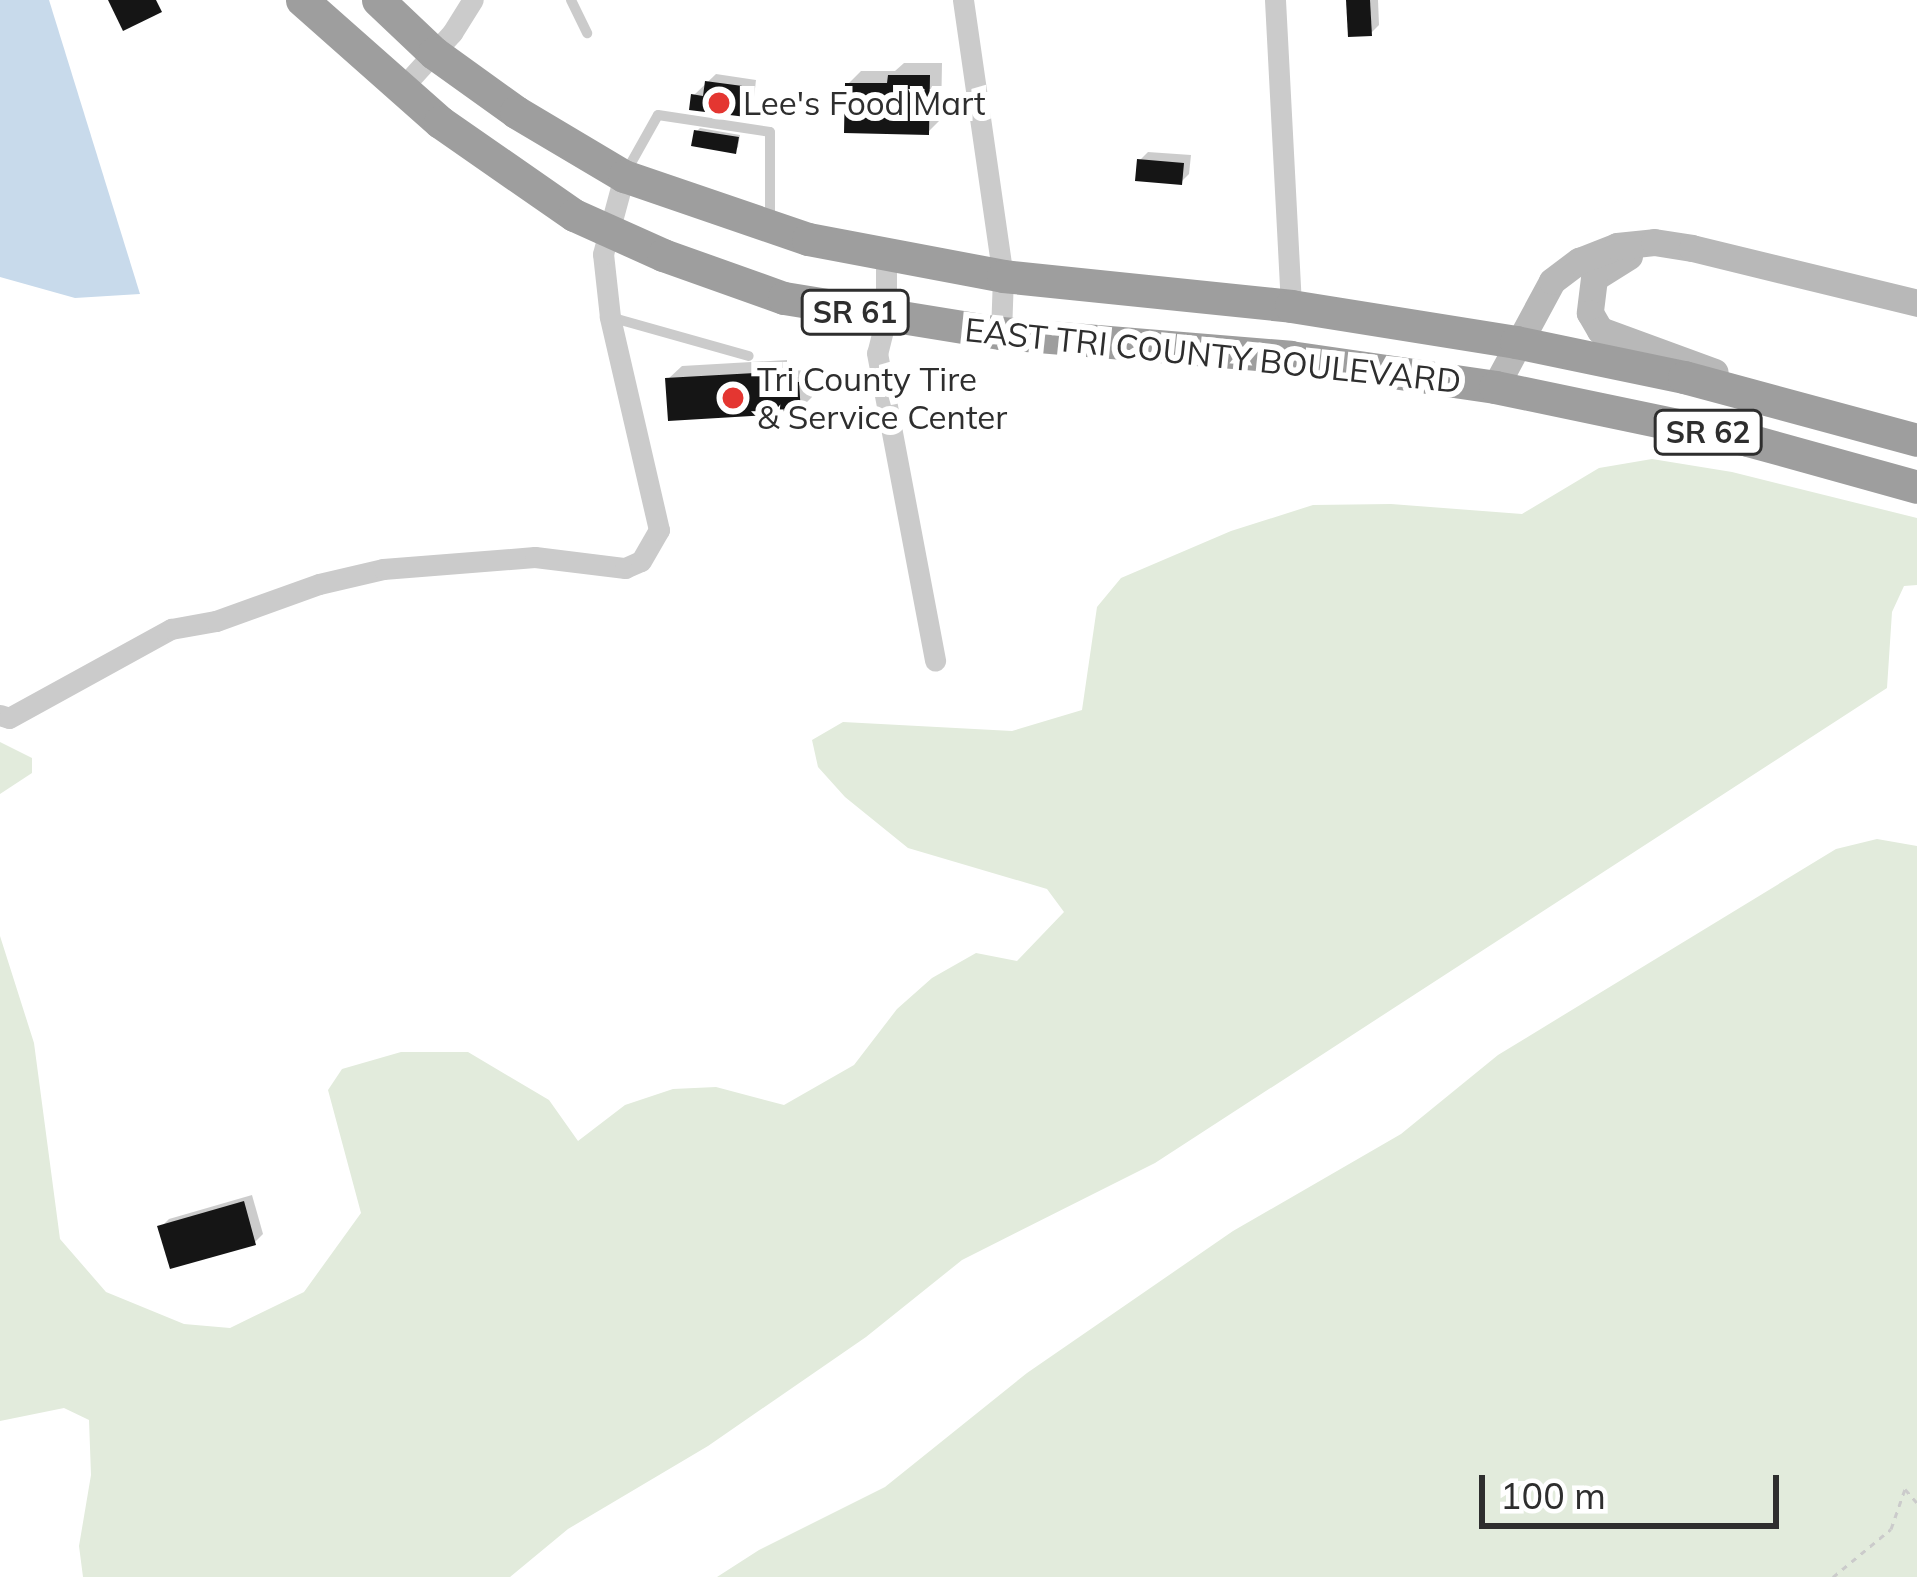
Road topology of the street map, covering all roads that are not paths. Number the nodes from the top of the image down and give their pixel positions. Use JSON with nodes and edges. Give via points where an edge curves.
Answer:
{"nodes":[{"id":1,"x":302,"y":0,"type":"edge"},
{"id":2,"x":377,"y":0,"type":"edge"},
{"id":3,"x":473,"y":0,"type":"edge"},
{"id":4,"x":571,"y":0,"type":"edge"},
{"id":5,"x":963,"y":0,"type":"edge"},
{"id":6,"x":1275,"y":0,"type":"edge"},
{"id":7,"x":587,"y":33,"type":"dead end"},
{"id":8,"x":434,"y":53,"type":"junction"},
{"id":9,"x":400,"y":89,"type":"junction"},
{"id":10,"x":624,"y":176,"type":"junction"},
{"id":11,"x":770,"y":226,"type":"junction"},
{"id":12,"x":610,"y":233,"type":"junction"},
{"id":13,"x":1728,"y":256,"type":"junction"},
{"id":14,"x":886,"y":257,"type":"junction"},
{"id":15,"x":1003,"y":276,"type":"junction"},
{"id":16,"x":1917,"y":303,"type":"edge"},
{"id":17,"x":1292,"y":306,"type":"junction"},
{"id":18,"x":610,"y":316,"type":"junction"},
{"id":19,"x":886,"y":318,"type":"junction"},
{"id":20,"x":1001,"y":334,"type":"junction"},
{"id":21,"x":1516,"y":342,"type":"junction"},
{"id":22,"x":749,"y":356,"type":"dead end"},
{"id":23,"x":1496,"y":387,"type":"junction"},
{"id":24,"x":1848,"y":421,"type":"junction"},
{"id":25,"x":1917,"y":440,"type":"edge"},
{"id":26,"x":1917,"y":487,"type":"edge"},
{"id":27,"x":935,"y":661,"type":"dead end"},
{"id":28,"x":0,"y":715,"type":"edge"}],
"edges":[{"from":1,"to":9,"type":"highway","name":"EAST TRI COUNTY BOULEVARD","number":"SR 61"},
{"from":2,"to":8,"type":"highway","name":"EAST TRI COUNTY BOULEVARD","number":"SR 61"},
{"from":3,"to":8,"type":"street"},
{"from":4,"to":7,"type":"lane"},
{"from":5,"to":15,"type":"street"},
{"from":6,"to":17,"type":"street"},
{"from":8,"to":9,"type":"street"},
{"from":8,"to":10,"type":"highway","name":"EAST TRI COUNTY BOULEVARD","number":"SR 61"},
{"from":9,"to":12,"type":"highway","name":"EAST TRI COUNTY BOULEVARD","number":"SR 61"},
{"from":10,"to":11,"type":"highway","name":"EAST TRI COUNTY BOULEVARD","number":"SR 61"},
{"from":10,"to":11,"type":"lane","via":[[658,115],[770,133]]},
{"from":10,"to":12,"type":"street"},
{"from":11,"to":14,"type":"highway","name":"EAST TRI COUNTY BOULEVARD","number":"SR 61"},
{"from":12,"to":18,"type":"street","via":[[603,254]]},
{"from":12,"to":19,"type":"highway","name":"EAST TRI COUNTY BOULEVARD","number":"SR 61","via":[[784,298]]},
{"from":13,"to":16,"type":"main road"},
{"from":13,"to":21,"type":"main road","via":[[1654,242],[1579,261],[1552,281]]},
{"from":13,"to":24,"type":"main road","via":[[1625,257],[1594,278],[1590,313],[1600,330]]},
{"from":14,"to":15,"type":"highway","name":"EAST TRI COUNTY BOULEVARD","number":"SR 61"},
{"from":14,"to":19,"type":"street"},
{"from":15,"to":17,"type":"highway","name":"EAST TRI COUNTY BOULEVARD","number":"SR 61"},
{"from":15,"to":20,"type":"street"},
{"from":17,"to":21,"type":"highway","name":"EAST TRI COUNTY BOULEVARD","number":"SR 61"},
{"from":18,"to":22,"type":"lane"},
{"from":18,"to":28,"type":"street","via":[[659,530],[641,561],[625,568],[535,556],[382,569],[319,584],[171,629],[9,718]]},
{"from":19,"to":20,"type":"highway","name":"EAST TRI COUNTY BOULEVARD","number":"SR 61"},
{"from":19,"to":27,"type":"street","via":[[877,353]]},
{"from":20,"to":23,"type":"highway","name":"EAST TRI COUNTY BOULEVARD","number":"SR 61","via":[[1290,357]]},
{"from":21,"to":23,"type":"main road"},
{"from":21,"to":24,"type":"highway","name":"EAST TRI COUNTY BOULEVARD","number":"SR 62"},
{"from":23,"to":26,"type":"highway","name":"EAST TRI COUNTY BOULEVARD","number":"SR 62","via":[[1748,440]]},
{"from":24,"to":25,"type":"highway","name":"EAST TRI COUNTY BOULEVARD","number":"SR 62"}]}
